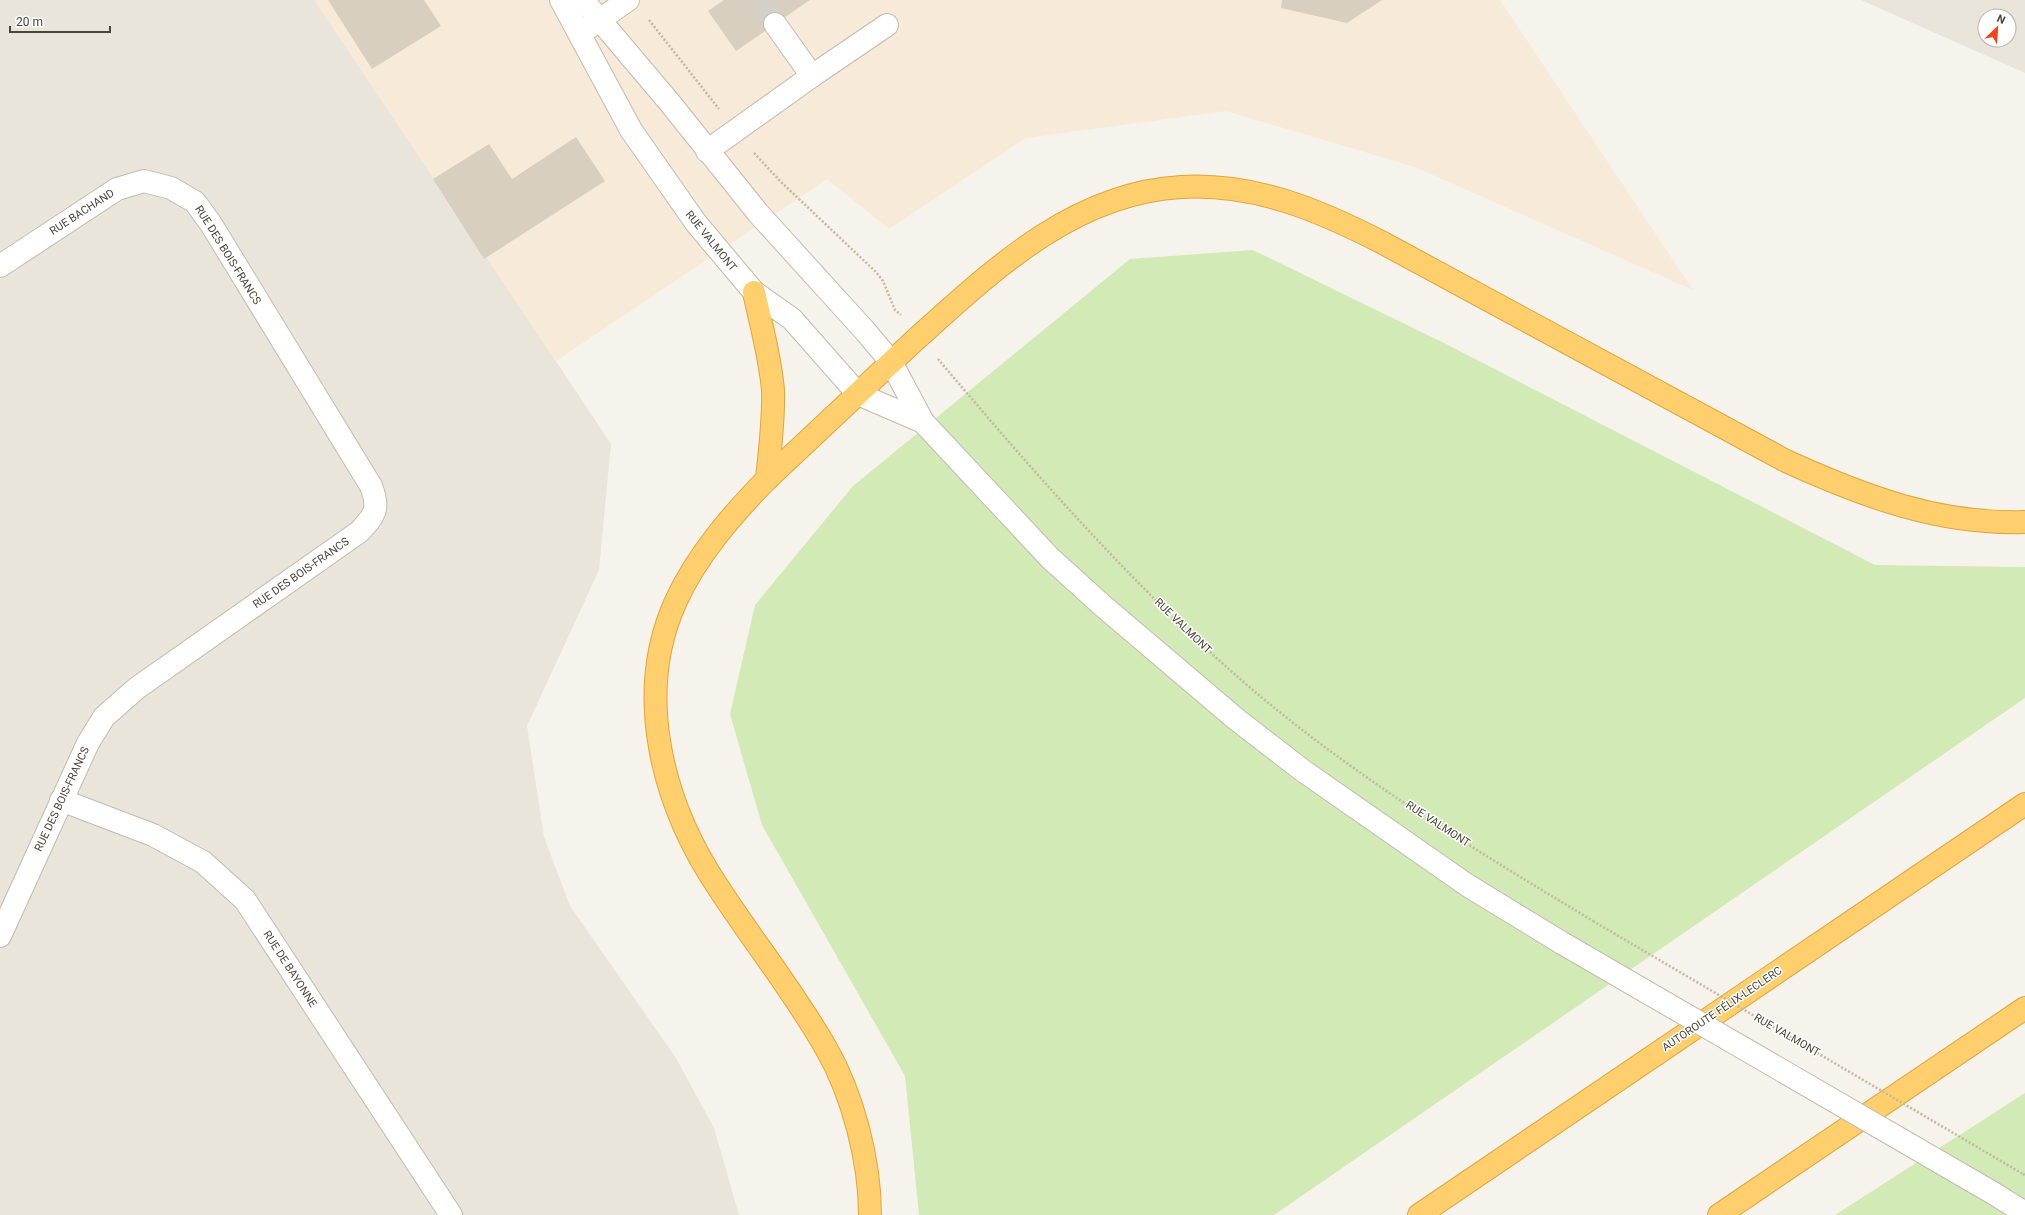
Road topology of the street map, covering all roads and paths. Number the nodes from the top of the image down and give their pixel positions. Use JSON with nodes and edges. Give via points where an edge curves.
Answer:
{"nodes":[{"id":1,"x":561,"y":0,"type":"edge"},
{"id":2,"x":583,"y":0,"type":"edge"},
{"id":3,"x":628,"y":0,"type":"edge"},
{"id":4,"x":600,"y":20,"type":"junction"},
{"id":5,"x":652,"y":23,"type":"dead end"},
{"id":6,"x":774,"y":24,"type":"tunnel mouth"},
{"id":7,"x":887,"y":25,"type":"dead end"},
{"id":8,"x":578,"y":34,"type":"junction"},
{"id":9,"x":812,"y":76,"type":"junction"},
{"id":10,"x":716,"y":105,"type":"dead end"},
{"id":11,"x":707,"y":152,"type":"junction"},
{"id":12,"x":763,"y":164,"type":"dead end"},
{"id":13,"x":171,"y":188,"type":"joint"},
{"id":14,"x":0,"y":266,"type":"edge"},
{"id":15,"x":754,"y":292,"type":"junction"},
{"id":16,"x":895,"y":310,"type":"dead end"},
{"id":17,"x":892,"y":362,"type":"junction"},
{"id":18,"x":940,"y":362,"type":"dead end"},
{"id":19,"x":858,"y":394,"type":"junction"},
{"id":20,"x":923,"y":422,"type":"junction"},
{"id":21,"x":767,"y":479,"type":"junction"},
{"id":22,"x":2025,"y":522,"type":"edge"},
{"id":23,"x":62,"y":800,"type":"junction"},
{"id":24,"x":2025,"y":804,"type":"edge"},
{"id":25,"x":0,"y":936,"type":"edge"},
{"id":26,"x":2025,"y":1008,"type":"edge"},
{"id":27,"x":2024,"y":1174,"type":"edge"},
{"id":28,"x":2025,"y":1213,"type":"edge"},
{"id":29,"x":451,"y":1215,"type":"edge"},
{"id":30,"x":870,"y":1215,"type":"edge"},
{"id":31,"x":1419,"y":1215,"type":"edge"},
{"id":32,"x":1719,"y":1215,"type":"edge"}],
"edges":[{"from":1,"to":8,"type":"street","name":"RUE VALMONT"},
{"from":2,"to":4,"type":"street","name":"RUE VALMONT"},
{"from":3,"to":4,"type":"street"},
{"from":4,"to":8,"type":"street"},
{"from":4,"to":11,"type":"street","name":"RUE VALMONT","via":[[670,103]]},
{"from":5,"to":10,"type":"path"},
{"from":6,"to":9,"type":"street"},
{"from":7,"to":9,"type":"street"},
{"from":8,"to":15,"type":"street","name":"RUE VALMONT","via":[[631,130],[657,169],[696,223]]},
{"from":9,"to":11,"type":"street"},
{"from":11,"to":17,"type":"street","name":"RUE VALMONT","via":[[758,213]]},
{"from":12,"to":16,"type":"path","via":[[876,272],[883,281]]},
{"from":13,"to":14,"type":"street","name":"RUE BACHAND","via":[[144,181],[116,189]]},
{"from":13,"to":23,"type":"street","name":"RUE DES BOIS-FRANCS","via":[[195,202],[211,224],[371,486],[377,501],[371,519],[359,532],[137,688],[104,717],[88,742]]},
{"from":15,"to":19,"type":"street","name":"RUE VALMONT","via":[[792,319]]},
{"from":15,"to":21,"type":"highway","via":[[769,356],[772,389]]},
{"from":17,"to":19,"type":"highway"},
{"from":17,"to":20,"type":"street","name":"RUE VALMONT"},
{"from":17,"to":22,"type":"highway","via":[[960,300],[1033,241],[1097,206],[1146,191],[1182,187],[1249,191],[1290,201],[1354,228],[1786,461],[1837,484],[1933,515],[1984,522]]},
{"from":18,"to":27,"type":"path","name":"RUE VALMONT","bridge":true,"via":[[1096,538],[1178,623],[1292,722],[1376,783],[1499,864]]},
{"from":19,"to":20,"type":"street","name":"RUE VALMONT"},
{"from":19,"to":21,"type":"highway"},
{"from":20,"to":28,"type":"street","name":"RUE VALMONT","bridge":true,"via":[[1050,558],[1236,719],[1302,770],[1467,885]]},
{"from":21,"to":30,"type":"highway","via":[[702,556],[686,581],[667,623],[657,669],[656,718],[659,748],[677,811],[702,860],[805,1014],[830,1056],[849,1100],[858,1131],[865,1165]]},
{"from":23,"to":25,"type":"street","name":"RUE DES BOIS-FRANCS"},
{"from":23,"to":29,"type":"street","name":"RUE DE BAYONNE","via":[[152,835],[203,862],[245,900]]},
{"from":24,"to":31,"type":"highway","name":"AUTOROUTE FÉLIX-LECLERC"},
{"from":26,"to":32,"type":"highway"}]}
